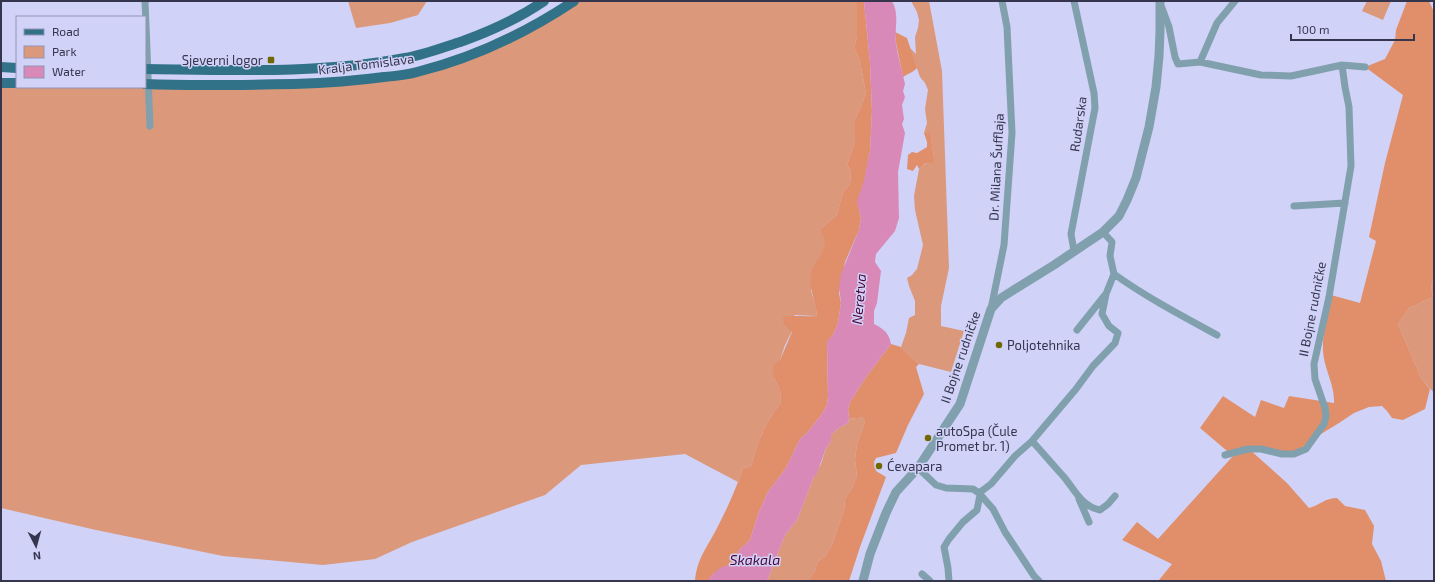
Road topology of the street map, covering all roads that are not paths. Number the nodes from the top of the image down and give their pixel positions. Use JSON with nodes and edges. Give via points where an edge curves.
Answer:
{"nodes":[{"id":1,"x":145,"y":1,"type":"edge"},
{"id":2,"x":544,"y":1,"type":"edge"},
{"id":3,"x":574,"y":1,"type":"edge"},
{"id":4,"x":1002,"y":1,"type":"edge"},
{"id":5,"x":1074,"y":1,"type":"edge"},
{"id":6,"x":1235,"y":1,"type":"edge"},
{"id":7,"x":1160,"y":2,"type":"edge"},
{"id":8,"x":145,"y":16,"type":"edge"},
{"id":9,"x":146,"y":35,"type":"edge"},
{"id":10,"x":1200,"y":62,"type":"junction"},
{"id":11,"x":1342,"y":65,"type":"junction"},
{"id":12,"x":3,"y":67,"type":"edge"},
{"id":13,"x":1365,"y":67,"type":"dead end"},
{"id":14,"x":16,"y":68,"type":"edge"},
{"id":15,"x":147,"y":69,"type":"edge"},
{"id":16,"x":9,"y":83,"type":"edge"},
{"id":17,"x":147,"y":84,"type":"edge"},
{"id":18,"x":1,"y":88,"type":"edge"},
{"id":19,"x":150,"y":126,"type":"dead end"},
{"id":20,"x":1345,"y":204,"type":"junction"},
{"id":21,"x":1294,"y":206,"type":"dead end"},
{"id":22,"x":1103,"y":232,"type":"junction"},
{"id":23,"x":1074,"y":251,"type":"junction"},
{"id":24,"x":1114,"y":274,"type":"junction"},
{"id":25,"x":1106,"y":294,"type":"junction"},
{"id":26,"x":991,"y":309,"type":"junction"},
{"id":27,"x":1077,"y":330,"type":"dead end"},
{"id":28,"x":1216,"y":335,"type":"dead end"},
{"id":29,"x":1032,"y":441,"type":"junction"},
{"id":30,"x":1225,"y":455,"type":"dead end"},
{"id":31,"x":918,"y":468,"type":"junction"},
{"id":32,"x":980,"y":494,"type":"junction"},
{"id":33,"x":1077,"y":495,"type":"junction"},
{"id":34,"x":1115,"y":496,"type":"dead end"},
{"id":35,"x":1089,"y":522,"type":"dead end"},
{"id":36,"x":922,"y":574,"type":"dead end"},
{"id":37,"x":863,"y":581,"type":"edge"},
{"id":38,"x":930,"y":581,"type":"edge"},
{"id":39,"x":948,"y":581,"type":"edge"},
{"id":40,"x":1039,"y":581,"type":"edge"}],
"edges":[{"from":1,"to":8,"type":"street"},
{"from":2,"to":15,"type":"main road","name":"Kralja Tomislava","via":[[494,29],[406,58],[318,68]]},
{"from":3,"to":17,"type":"main road","name":"Kralja Tomislava","via":[[543,21],[499,43],[416,73],[322,83]]},
{"from":4,"to":26,"type":"street","name":"Dr. Milana Šufflaja","via":[[1008,35],[1012,133],[1004,245]]},
{"from":5,"to":23,"type":"street","name":"Rudarska","via":[[1095,108],[1071,234]]},
{"from":6,"to":10,"type":"street","via":[[1217,22]]},
{"from":7,"to":10,"type":"street","name":"II Bojne rudničke","via":[[1178,64]]},
{"from":7,"to":22,"type":"street","name":"II Bojne rudničke","via":[[1158,64],[1150,127],[1128,200],[1120,216]]},
{"from":9,"to":15,"type":"street"},
{"from":10,"to":11,"type":"street","name":"II Bojne rudničke","via":[[1261,75],[1291,76]]},
{"from":11,"to":13,"type":"street","name":"II Bojne rudničke"},
{"from":11,"to":20,"type":"street","name":"II Bojne rudničke","via":[[1349,107],[1351,151]]},
{"from":12,"to":14,"type":"main road"},
{"from":15,"to":17,"type":"street"},
{"from":16,"to":18,"type":"main road"},
{"from":17,"to":19,"type":"street"},
{"from":20,"to":21,"type":"street"},
{"from":20,"to":30,"type":"street","name":"II Bojne rudničke","via":[[1314,364],[1315,379],[1326,408],[1324,424],[1306,449],[1294,454],[1248,449]]},
{"from":22,"to":23,"type":"street","name":"II Bojne rudničke"},
{"from":22,"to":24,"type":"street","via":[[1112,242],[1110,256]]},
{"from":23,"to":26,"type":"street","name":"II Bojne rudničke","via":[[1001,298]]},
{"from":24,"to":25,"type":"street"},
{"from":24,"to":28,"type":"street"},
{"from":25,"to":27,"type":"street"},
{"from":25,"to":29,"type":"street","via":[[1102,314],[1109,326],[1118,332],[1115,343]]},
{"from":26,"to":31,"type":"street","name":"II Bojne rudničke","via":[[960,404]]},
{"from":29,"to":32,"type":"street"},
{"from":29,"to":33,"type":"street"},
{"from":31,"to":32,"type":"street","via":[[936,485],[973,489]]},
{"from":31,"to":37,"type":"street","name":"II Bojne rudničke","via":[[896,492],[870,554]]},
{"from":32,"to":39,"type":"street","via":[[978,510],[964,522],[944,547]]},
{"from":32,"to":40,"type":"street","via":[[993,509],[1005,532]]},
{"from":33,"to":34,"type":"street","via":[[1094,509],[1100,510]]},
{"from":33,"to":35,"type":"street"},
{"from":36,"to":38,"type":"street"}]}
